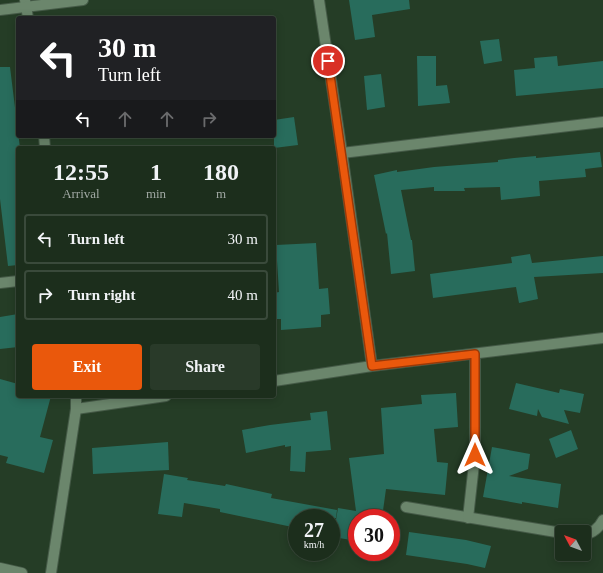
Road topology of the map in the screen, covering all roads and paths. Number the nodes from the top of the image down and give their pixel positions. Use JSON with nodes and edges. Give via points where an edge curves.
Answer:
{"nodes":[{"id":1,"x":83,"y":0,"type":"edge"},
{"id":2,"x":319,"y":0,"type":"edge"},
{"id":3,"x":26,"y":3,"type":"edge"},
{"id":4,"x":0,"y":10,"type":"edge"},
{"id":5,"x":28,"y":16,"type":"edge"},
{"id":6,"x":603,"y":122,"type":"edge"},
{"id":7,"x":342,"y":153,"type":"junction"},
{"id":8,"x":16,"y":281,"type":"edge"},
{"id":9,"x":0,"y":284,"type":"edge"},
{"id":10,"x":603,"y":338,"type":"edge"},
{"id":11,"x":475,"y":354,"type":"junction"},
{"id":12,"x":372,"y":366,"type":"junction"},
{"id":13,"x":276,"y":380,"type":"edge"},
{"id":14,"x":76,"y":398,"type":"edge"},
{"id":15,"x":152,"y":398,"type":"edge"},
{"id":16,"x":76,"y":409,"type":"junction"},
{"id":17,"x":406,"y":507,"type":"dead end"},
{"id":18,"x":468,"y":518,"type":"junction"},
{"id":19,"x":603,"y":520,"type":"edge"},
{"id":20,"x":555,"y":532,"type":"edge"},
{"id":21,"x":591,"y":533,"type":"edge"},
{"id":22,"x":0,"y":568,"type":"edge"},
{"id":23,"x":22,"y":573,"type":"edge"},
{"id":24,"x":50,"y":573,"type":"edge"}],
"edges":[{"from":1,"to":3,"type":"street"},
{"from":2,"to":7,"type":"street"},
{"from":3,"to":4,"type":"street"},
{"from":3,"to":5,"type":"street"},
{"from":6,"to":7,"type":"street"},
{"from":7,"to":12,"type":"street"},
{"from":8,"to":9,"type":"street"},
{"from":10,"to":11,"type":"street"},
{"from":11,"to":12,"type":"street"},
{"from":11,"to":18,"type":"street","via":[[475,455]]},
{"from":12,"to":13,"type":"street"},
{"from":14,"to":16,"type":"street"},
{"from":15,"to":16,"type":"street"},
{"from":16,"to":24,"type":"street"},
{"from":17,"to":18,"type":"street"},
{"from":18,"to":20,"type":"street"},
{"from":19,"to":21,"type":"street"},
{"from":22,"to":23,"type":"street"}]}
